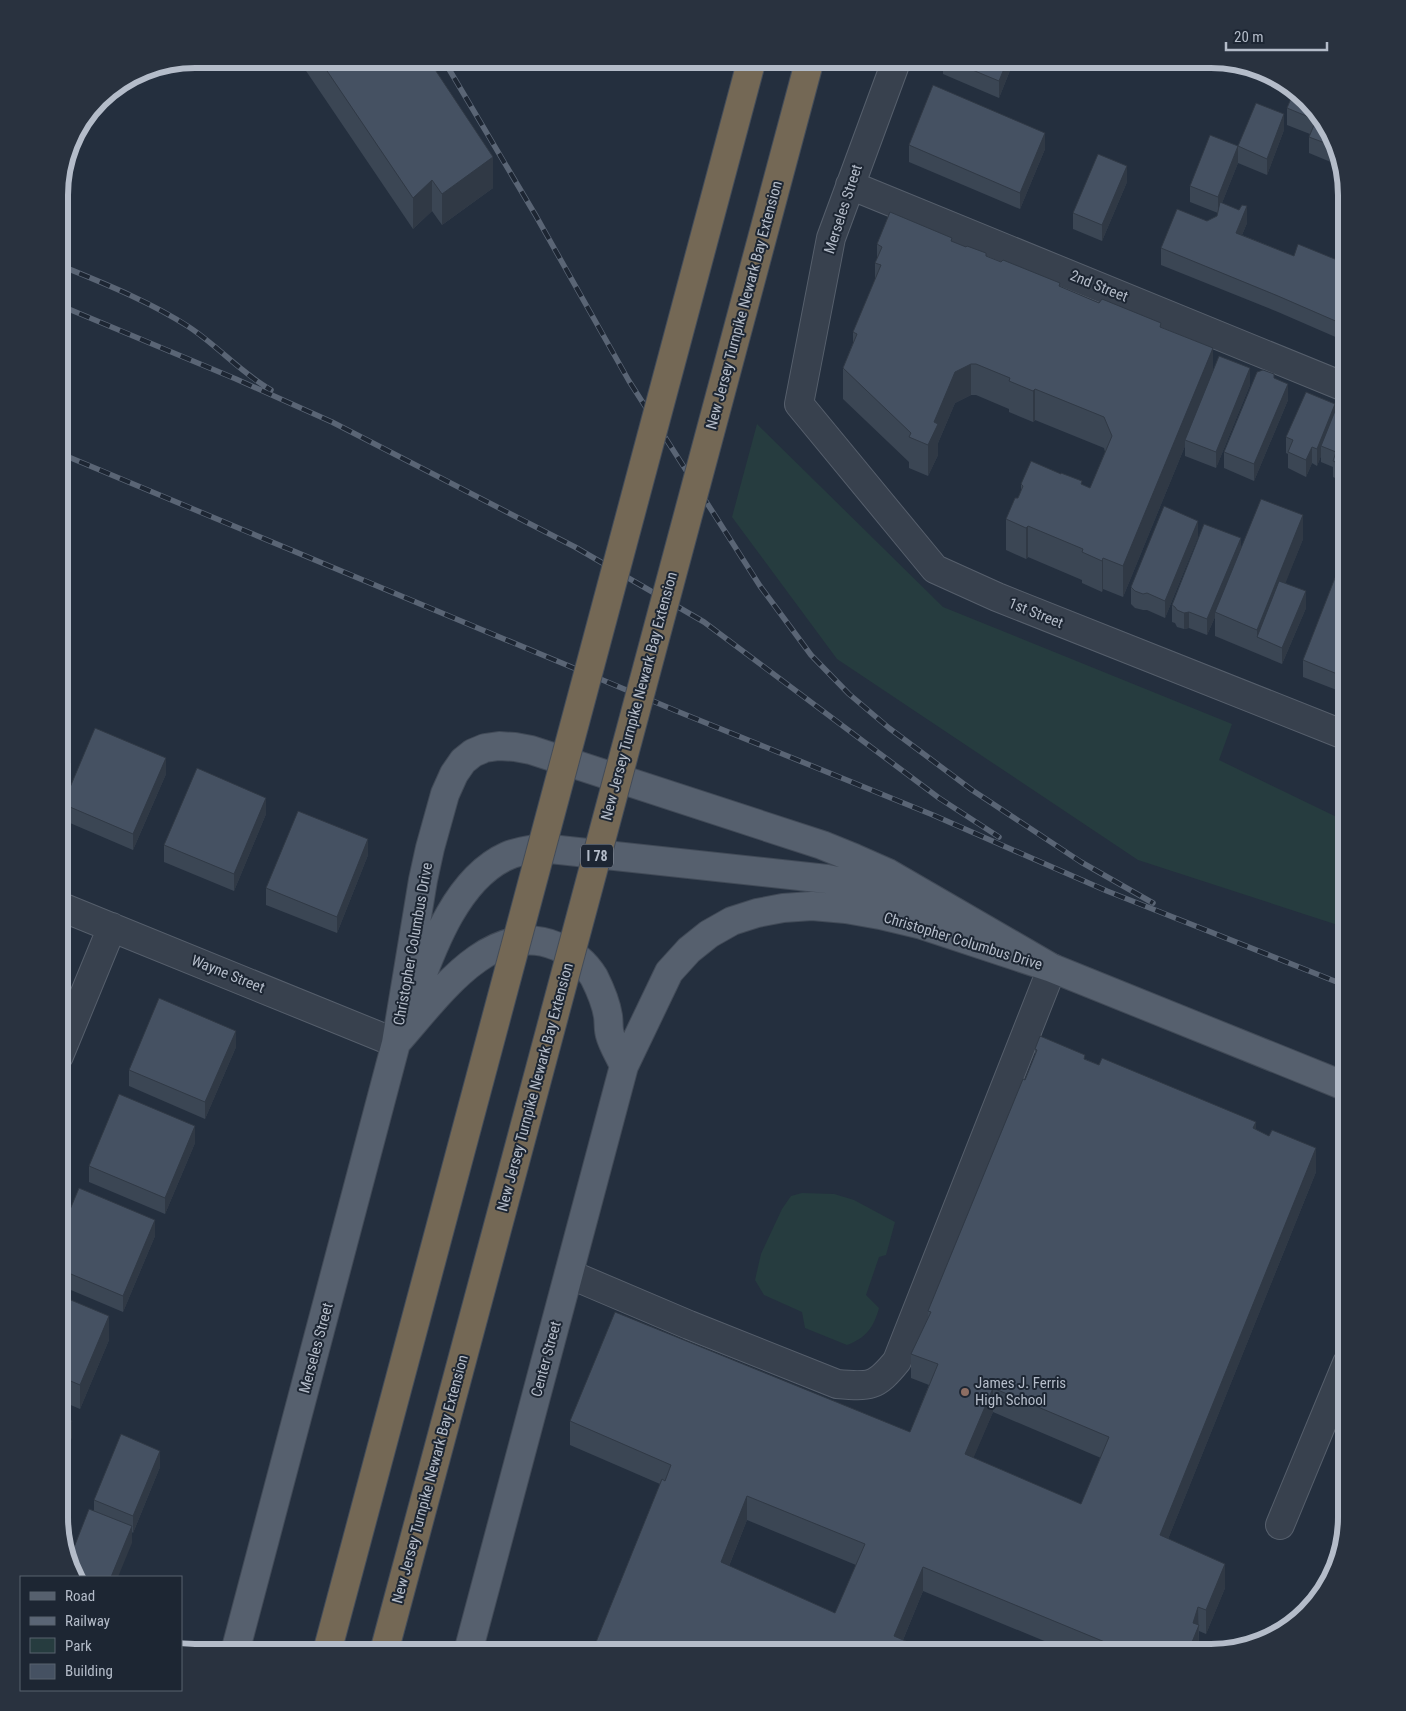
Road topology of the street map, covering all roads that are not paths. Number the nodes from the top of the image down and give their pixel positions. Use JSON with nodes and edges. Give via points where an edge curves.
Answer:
{"nodes":[{"id":1,"x":750,"y":68,"type":"edge"},
{"id":2,"x":808,"y":68,"type":"edge"},
{"id":3,"x":894,"y":68,"type":"edge"},
{"id":4,"x":850,"y":184,"type":"junction"},
{"id":5,"x":1338,"y":384,"type":"edge"},
{"id":6,"x":802,"y":393,"type":"joint"},
{"id":7,"x":1338,"y":732,"type":"edge"},
{"id":8,"x":68,"y":910,"type":"edge"},
{"id":9,"x":112,"y":927,"type":"junction"},
{"id":10,"x":985,"y":930,"type":"junction"},
{"id":11,"x":1052,"y":968,"type":"junction"},
{"id":12,"x":68,"y":1034,"type":"edge"},
{"id":13,"x":396,"y":1043,"type":"junction"},
{"id":14,"x":624,"y":1066,"type":"junction"},
{"id":15,"x":1338,"y":1083,"type":"edge"},
{"id":16,"x":569,"y":1274,"type":"junction"},
{"id":17,"x":1338,"y":1385,"type":"edge"},
{"id":18,"x":1280,"y":1525,"type":"dead end"},
{"id":19,"x":237,"y":1644,"type":"edge"},
{"id":20,"x":329,"y":1644,"type":"edge"},
{"id":21,"x":386,"y":1644,"type":"edge"},
{"id":22,"x":470,"y":1644,"type":"edge"}],
"edges":[{"from":1,"to":20,"type":"highway","bridge":true},
{"from":2,"to":21,"type":"highway","name":"New Jersey Turnpike Newark Bay Extension","number":"I 78","bridge":true},
{"from":3,"to":4,"type":"street","name":"Merseles Street"},
{"from":4,"to":5,"type":"street","name":"2nd Street"},
{"from":4,"to":6,"type":"street","name":"Merseles Street","via":[[831,238]]},
{"from":6,"to":7,"type":"street","name":"1st Street","via":[[800,404],[935,569]]},
{"from":8,"to":9,"type":"street","name":"Wayne Street"},
{"from":9,"to":12,"type":"street"},
{"from":9,"to":13,"type":"street","name":"Wayne Street"},
{"from":10,"to":11,"type":"main road","name":"Christopher Columbus Drive"},
{"from":10,"to":13,"type":"main road","name":"Christopher Columbus Drive","via":[[885,894],[827,879],[541,848],[523,850],[506,856],[477,877],[450,913],[420,978]]},
{"from":10,"to":13,"type":"main road","name":"Christopher Columbus Drive","via":[[888,873],[822,845],[531,750],[499,746],[485,748],[463,761],[454,774],[438,817],[423,880]]},
{"from":11,"to":14,"type":"main road","name":"Christopher Columbus Drive","via":[[922,925],[880,915],[812,906],[757,913],[732,921],[709,934],[669,972]]},
{"from":11,"to":15,"type":"main road","name":"Christopher Columbus Drive"},
{"from":11,"to":16,"type":"street","via":[[897,1361],[882,1379],[861,1387],[837,1384]]},
{"from":13,"to":14,"type":"main road","via":[[449,984],[483,954],[513,941],[529,939],[562,948],[580,959],[593,976],[602,994],[610,1034]]},
{"from":13,"to":19,"type":"main road","name":"Merseles Street"},
{"from":14,"to":16,"type":"main road","name":"Center Street"},
{"from":16,"to":22,"type":"main road","name":"Center Street"},
{"from":17,"to":18,"type":"street"}]}
